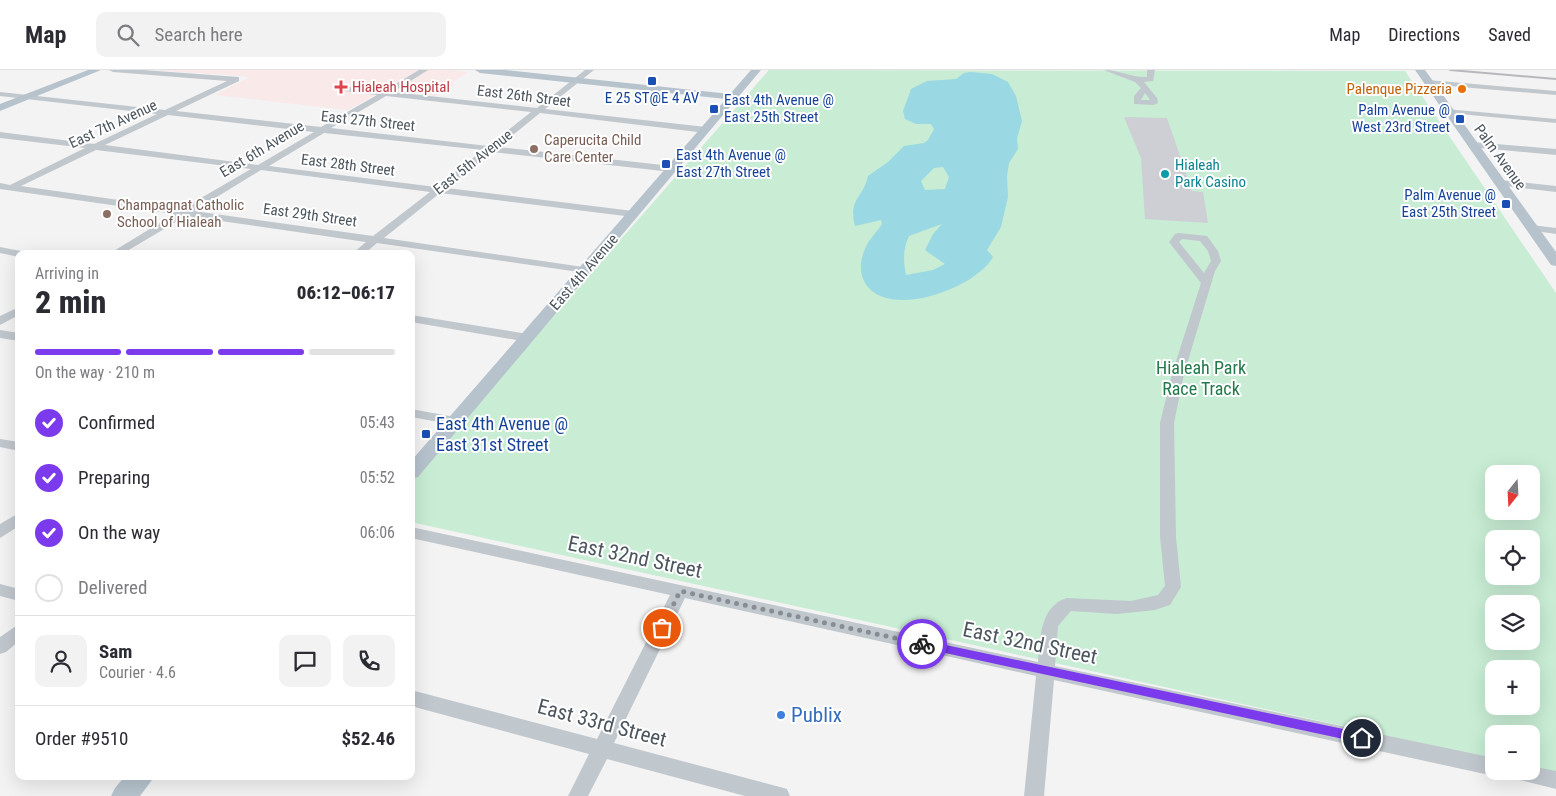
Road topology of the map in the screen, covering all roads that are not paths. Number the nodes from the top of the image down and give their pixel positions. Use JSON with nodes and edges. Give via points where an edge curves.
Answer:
{"nodes":[{"id":1,"x":84,"y":70,"type":"edge"},
{"id":2,"x":96,"y":70,"type":"edge"},
{"id":3,"x":112,"y":70,"type":"edge"},
{"id":4,"x":424,"y":70,"type":"edge"},
{"id":5,"x":480,"y":70,"type":"edge"},
{"id":6,"x":515,"y":70,"type":"edge"},
{"id":7,"x":590,"y":70,"type":"edge"},
{"id":8,"x":756,"y":70,"type":"edge"},
{"id":9,"x":1108,"y":70,"type":"edge"},
{"id":10,"x":1151,"y":70,"type":"edge"},
{"id":11,"x":1420,"y":70,"type":"edge"},
{"id":12,"x":580,"y":78,"type":"junction"},
{"id":13,"x":1138,"y":80,"type":"junction"},
{"id":14,"x":1428,"y":82,"type":"junction"},
{"id":15,"x":340,"y":88,"type":"dead end"},
{"id":16,"x":1145,"y":88,"type":"dead end"},
{"id":17,"x":385,"y":93,"type":"junction"},
{"id":18,"x":1556,"y":93,"type":"edge"},
{"id":19,"x":0,"y":94,"type":"edge"},
{"id":20,"x":736,"y":94,"type":"junction"},
{"id":21,"x":23,"y":96,"type":"junction"},
{"id":22,"x":0,"y":103,"type":"edge"},
{"id":23,"x":0,"y":108,"type":"edge"},
{"id":24,"x":537,"y":111,"type":"junction"},
{"id":25,"x":1449,"y":111,"type":"junction"},
{"id":26,"x":168,"y":114,"type":"junction"},
{"id":27,"x":1556,"y":121,"type":"edge"},
{"id":28,"x":323,"y":130,"type":"junction"},
{"id":29,"x":706,"y":130,"type":"junction"},
{"id":30,"x":0,"y":136,"type":"edge"},
{"id":31,"x":1472,"y":144,"type":"junction"},
{"id":32,"x":97,"y":148,"type":"junction"},
{"id":33,"x":490,"y":149,"type":"junction"},
{"id":34,"x":1556,"y":152,"type":"edge"},
{"id":35,"x":259,"y":168,"type":"junction"},
{"id":36,"x":672,"y":169,"type":"junction"},
{"id":37,"x":1500,"y":183,"type":"junction"},
{"id":38,"x":0,"y":186,"type":"edge"},
{"id":39,"x":11,"y":188,"type":"junction"},
{"id":40,"x":1556,"y":189,"type":"edge"},
{"id":41,"x":438,"y":190,"type":"junction"},
{"id":42,"x":0,"y":193,"type":"edge"},
{"id":43,"x":184,"y":212,"type":"junction"},
{"id":44,"x":633,"y":214,"type":"junction"},
{"id":45,"x":1532,"y":228,"type":"junction"},
{"id":46,"x":1556,"y":231,"type":"edge"},
{"id":47,"x":375,"y":240,"type":"junction"},
{"id":48,"x":0,"y":250,"type":"edge"},
{"id":49,"x":121,"y":250,"type":"edge"},
{"id":50,"x":362,"y":250,"type":"edge"},
{"id":51,"x":15,"y":253,"type":"edge"},
{"id":52,"x":1556,"y":262,"type":"edge"},
{"id":53,"x":586,"y":270,"type":"junction"},
{"id":54,"x":1206,"y":283,"type":"dead end"},
{"id":55,"x":15,"y":312,"type":"edge"},
{"id":56,"x":415,"y":319,"type":"edge"},
{"id":57,"x":0,"y":321,"type":"edge"},
{"id":58,"x":0,"y":334,"type":"edge"},
{"id":59,"x":15,"y":336,"type":"edge"},
{"id":60,"x":528,"y":338,"type":"junction"},
{"id":61,"x":415,"y":414,"type":"edge"},
{"id":62,"x":456,"y":421,"type":"junction"},
{"id":63,"x":0,"y":443,"type":"edge"},
{"id":64,"x":15,"y":446,"type":"edge"},
{"id":65,"x":415,"y":468,"type":"edge"},
{"id":66,"x":15,"y":521,"type":"edge"},
{"id":67,"x":0,"y":532,"type":"edge"},
{"id":68,"x":415,"y":533,"type":"edge"},
{"id":69,"x":0,"y":590,"type":"edge"},
{"id":70,"x":680,"y":591,"type":"junction"},
{"id":71,"x":15,"y":594,"type":"edge"},
{"id":72,"x":15,"y":634,"type":"edge"},
{"id":73,"x":0,"y":647,"type":"edge"},
{"id":74,"x":1045,"y":671,"type":"junction"},
{"id":75,"x":415,"y":699,"type":"edge"},
{"id":76,"x":601,"y":747,"type":"junction"},
{"id":77,"x":1485,"y":765,"type":"edge"},
{"id":78,"x":1540,"y":776,"type":"edge"},
{"id":79,"x":138,"y":780,"type":"edge"},
{"id":80,"x":1556,"y":780,"type":"edge"},
{"id":81,"x":124,"y":796,"type":"edge"},
{"id":82,"x":578,"y":796,"type":"edge"},
{"id":83,"x":780,"y":796,"type":"edge"},
{"id":84,"x":1034,"y":796,"type":"edge"}],
"edges":[{"from":1,"to":21,"type":"main road"},
{"from":2,"to":21,"type":"main road"},
{"from":3,"to":26,"type":"street","name":"East 7th Avenue","via":[[236,79]]},
{"from":4,"to":17,"type":"street","name":"East 6th Avenue"},
{"from":5,"to":12,"type":"main road"},
{"from":6,"to":12,"type":"main road"},
{"from":7,"to":12,"type":"street","name":"East 5th Avenue"},
{"from":8,"to":20,"type":"main road","name":"East 4th Avenue"},
{"from":9,"to":13,"type":"street"},
{"from":10,"to":13,"type":"street","via":[[1150,79]]},
{"from":11,"to":14,"type":"main road","name":"Palm Avenue"},
{"from":12,"to":20,"type":"main road"},
{"from":12,"to":24,"type":"street","name":"East 5th Avenue"},
{"from":13,"to":16,"type":"street"},
{"from":14,"to":18,"type":"street"},
{"from":14,"to":25,"type":"main road","name":"Palm Avenue"},
{"from":15,"to":17,"type":"street","name":"East 26th Street"},
{"from":17,"to":24,"type":"street","name":"East 26th Street"},
{"from":17,"to":28,"type":"street","name":"East 6th Avenue"},
{"from":19,"to":21,"type":"street","name":"East 27th Street"},
{"from":20,"to":29,"type":"main road","name":"East 4th Avenue"},
{"from":21,"to":22,"type":"main road"},
{"from":21,"to":23,"type":"main road"},
{"from":21,"to":26,"type":"street","name":"East 27th Street"},
{"from":24,"to":29,"type":"street","name":"East 26th Street"},
{"from":24,"to":33,"type":"street","name":"East 5th Avenue"},
{"from":25,"to":27,"type":"street"},
{"from":25,"to":31,"type":"main road","name":"Palm Avenue"},
{"from":26,"to":28,"type":"street","name":"East 27th Street"},
{"from":26,"to":32,"type":"street","name":"East 7th Avenue"},
{"from":28,"to":33,"type":"street","name":"East 27th Street"},
{"from":28,"to":35,"type":"street","name":"East 6th Avenue"},
{"from":29,"to":36,"type":"main road","name":"East 4th Avenue"},
{"from":30,"to":32,"type":"street","name":"East 28th Street"},
{"from":31,"to":34,"type":"street"},
{"from":31,"to":37,"type":"main road","name":"Palm Avenue"},
{"from":32,"to":35,"type":"street","name":"East 28th Street"},
{"from":32,"to":39,"type":"street","name":"East 7th Avenue"},
{"from":33,"to":36,"type":"street","name":"East 27th Street"},
{"from":33,"to":41,"type":"street","name":"East 5th Avenue"},
{"from":35,"to":41,"type":"street","name":"East 28th Street"},
{"from":35,"to":43,"type":"street","name":"East 6th Avenue"},
{"from":36,"to":44,"type":"main road","name":"East 4th Avenue"},
{"from":37,"to":40,"type":"street"},
{"from":37,"to":45,"type":"main road","name":"Palm Avenue"},
{"from":38,"to":39,"type":"street","name":"East 29th Street"},
{"from":39,"to":42,"type":"street","name":"East 7th Avenue"},
{"from":39,"to":43,"type":"street","name":"East 29th Street"},
{"from":41,"to":44,"type":"street","name":"East 28th Street"},
{"from":41,"to":47,"type":"street","name":"East 5th Avenue"},
{"from":43,"to":47,"type":"street","name":"East 29th Street"},
{"from":43,"to":49,"type":"street","name":"East 6th Avenue"},
{"from":44,"to":53,"type":"main road","name":"East 4th Avenue"},
{"from":45,"to":46,"type":"street"},
{"from":45,"to":52,"type":"main road","name":"Palm Avenue"},
{"from":47,"to":50,"type":"street","name":"East 5th Avenue"},
{"from":47,"to":53,"type":"street","name":"East 29th Street"},
{"from":48,"to":51,"type":"street"},
{"from":53,"to":60,"type":"main road","name":"East 4th Avenue"},
{"from":54,"to":74,"type":"street","via":[[1178,374],[1167,423],[1168,537],[1173,587],[1164,600],[1143,606],[1114,608],[1067,604],[1050,624]]},
{"from":55,"to":57,"type":"street"},
{"from":56,"to":60,"type":"street"},
{"from":58,"to":59,"type":"street"},
{"from":60,"to":62,"type":"main road","name":"East 4th Avenue"},
{"from":61,"to":62,"type":"street"},
{"from":62,"to":65,"type":"main road","name":"East 4th Avenue"},
{"from":63,"to":64,"type":"street"},
{"from":66,"to":67,"type":"street"},
{"from":68,"to":70,"type":"street","name":"East 32nd Street"},
{"from":69,"to":71,"type":"street"},
{"from":70,"to":74,"type":"street","name":"East 32nd Street"},
{"from":70,"to":76,"type":"street"},
{"from":72,"to":73,"type":"street"},
{"from":74,"to":77,"type":"street","name":"East 32nd Street"},
{"from":74,"to":84,"type":"street"},
{"from":75,"to":76,"type":"street","name":"East 33rd Street"},
{"from":76,"to":82,"type":"street"},
{"from":76,"to":83,"type":"street","name":"East 33rd Street"},
{"from":78,"to":80,"type":"street"},
{"from":79,"to":81,"type":"main road"}]}
